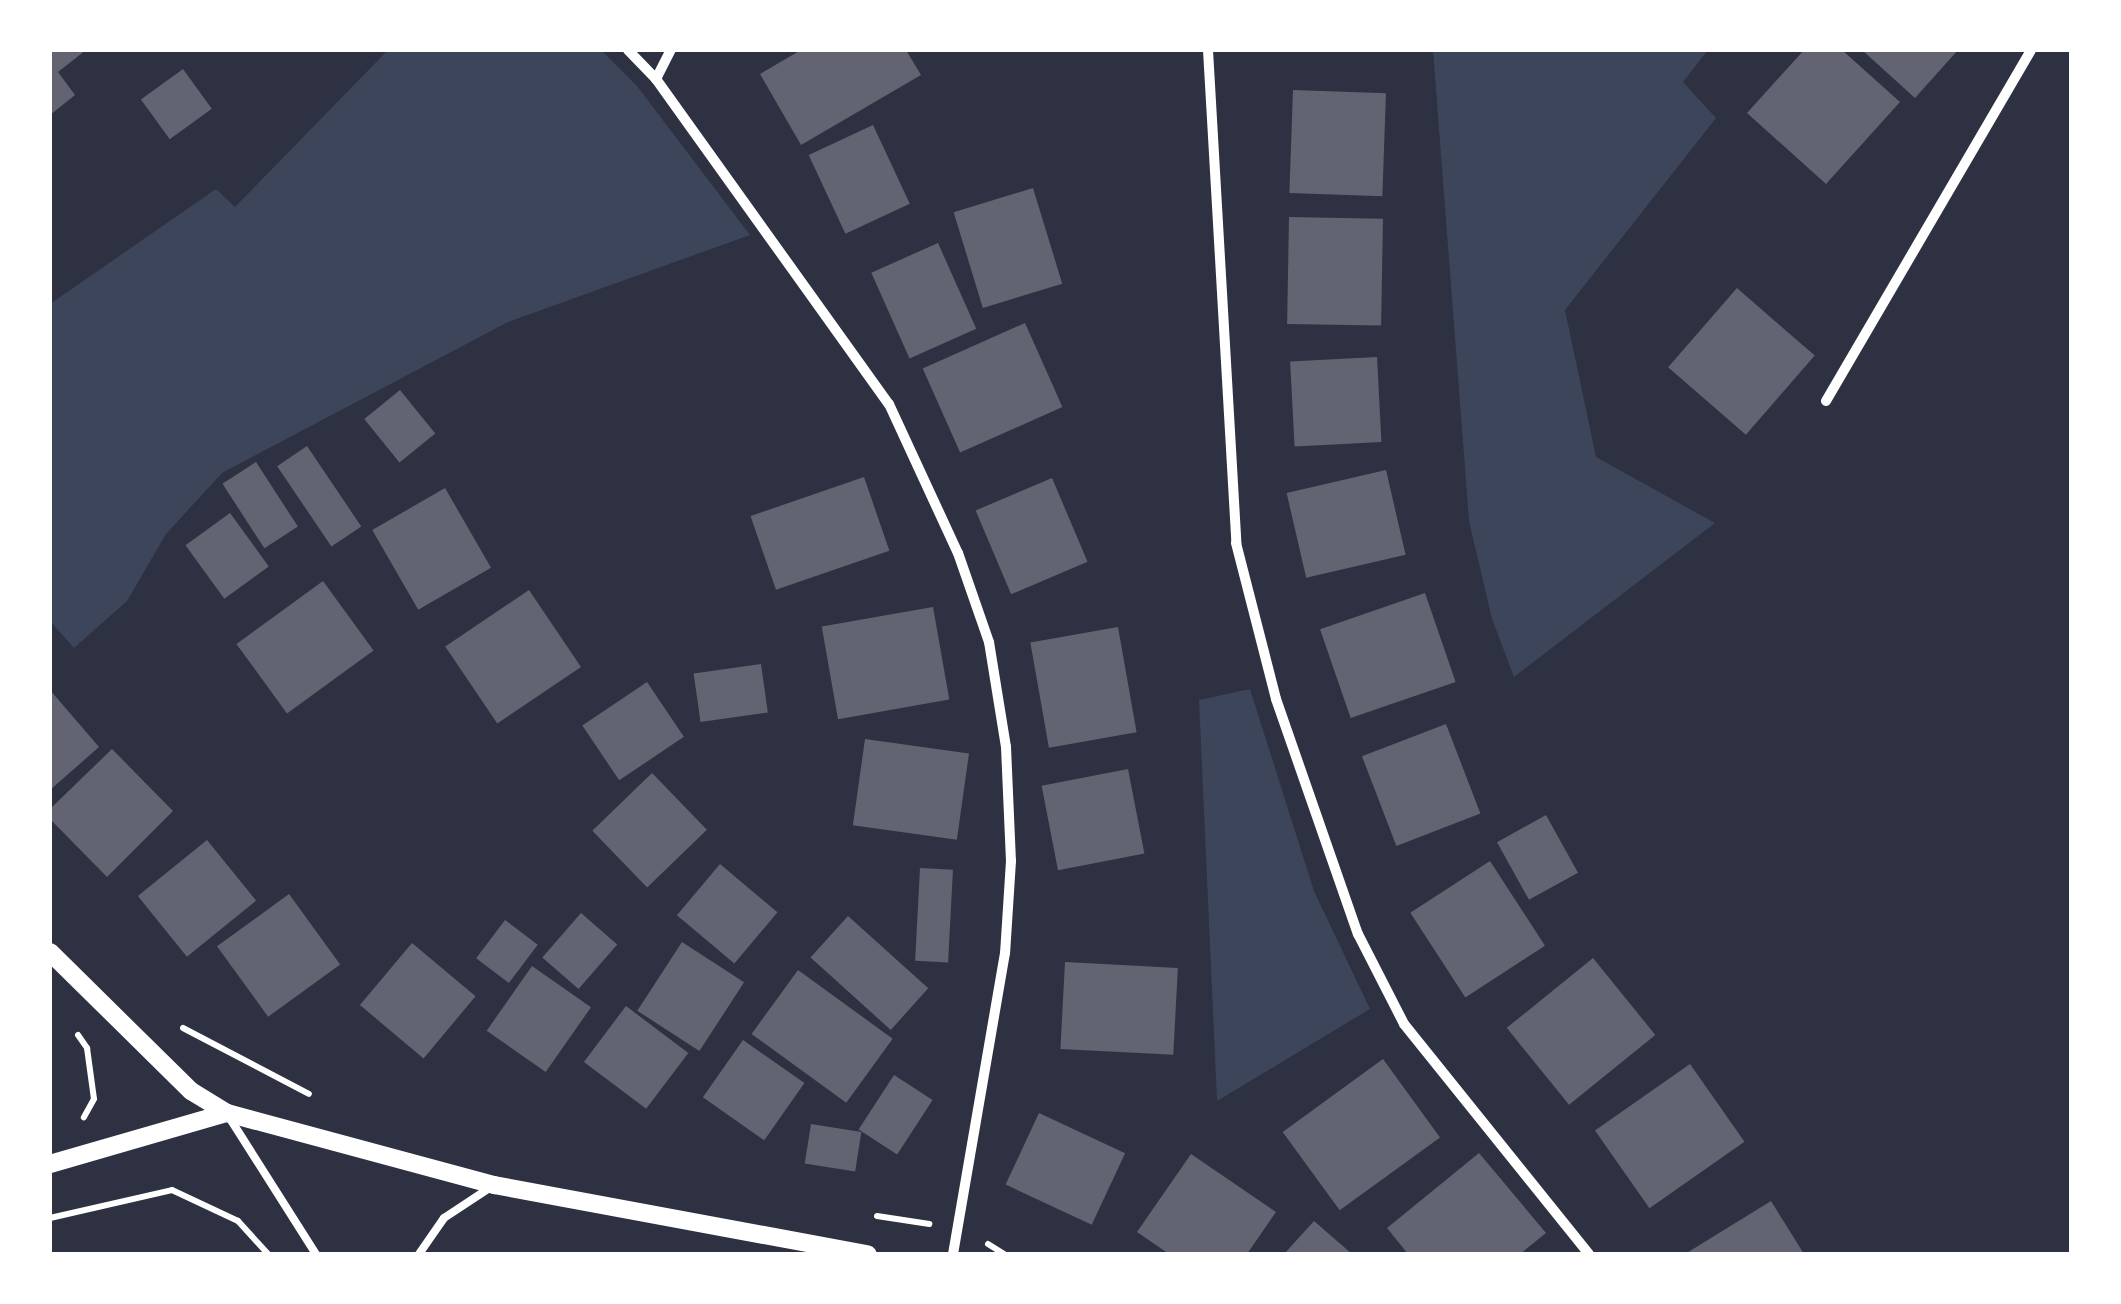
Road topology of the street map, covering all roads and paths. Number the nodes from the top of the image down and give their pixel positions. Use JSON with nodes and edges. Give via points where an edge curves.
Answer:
{"nodes":[{"id":1,"x":628,"y":50,"type":"edge"},
{"id":2,"x":671,"y":50,"type":"edge"},
{"id":3,"x":1208,"y":50,"type":"edge"},
{"id":4,"x":2030,"y":50,"type":"edge"},
{"id":5,"x":656,"y":79,"type":"junction"},
{"id":6,"x":1826,"y":401,"type":"dead end"},
{"id":7,"x":50,"y":952,"type":"edge"},
{"id":8,"x":64,"y":1021,"type":"dead end"},
{"id":9,"x":178,"y":1026,"type":"dead end"},
{"id":10,"x":322,"y":1099,"type":"dead end"},
{"id":11,"x":227,"y":1112,"type":"junction"},
{"id":12,"x":74,"y":1127,"type":"dead end"},
{"id":13,"x":50,"y":1164,"type":"edge"},
{"id":14,"x":494,"y":1185,"type":"junction"},
{"id":15,"x":872,"y":1215,"type":"dead end"},
{"id":16,"x":50,"y":1218,"type":"edge"},
{"id":17,"x":956,"y":1228,"type":"junction"},
{"id":18,"x":268,"y":1254,"type":"edge"},
{"id":19,"x":316,"y":1254,"type":"edge"},
{"id":20,"x":418,"y":1254,"type":"edge"},
{"id":21,"x":864,"y":1254,"type":"edge"},
{"id":22,"x":953,"y":1254,"type":"edge"},
{"id":23,"x":1004,"y":1254,"type":"edge"},
{"id":24,"x":1589,"y":1254,"type":"edge"}],
"edges":[{"from":1,"to":5,"type":"street"},
{"from":2,"to":5,"type":"street"},
{"from":3,"to":24,"type":"street","via":[[1235,526],[1276,700],[1358,934],[1404,1024]]},
{"from":4,"to":6,"type":"street"},
{"from":5,"to":17,"type":"street","via":[[889,404],[958,553],[989,642],[1006,747],[1010,880],[1005,952]]},
{"from":7,"to":11,"type":"street","via":[[192,1091]]},
{"from":8,"to":12,"type":"path","via":[[87,1048],[92,1068],[94,1099]]},
{"from":9,"to":10,"type":"path"},
{"from":11,"to":13,"type":"street"},
{"from":11,"to":14,"type":"street"},
{"from":11,"to":19,"type":"lane"},
{"from":14,"to":20,"type":"lane","via":[[444,1218]]},
{"from":14,"to":21,"type":"street"},
{"from":15,"to":17,"type":"path"},
{"from":16,"to":18,"type":"path","via":[[172,1190],[238,1221]]},
{"from":17,"to":22,"type":"street"},
{"from":17,"to":23,"type":"path","via":[[981,1232]]}]}
